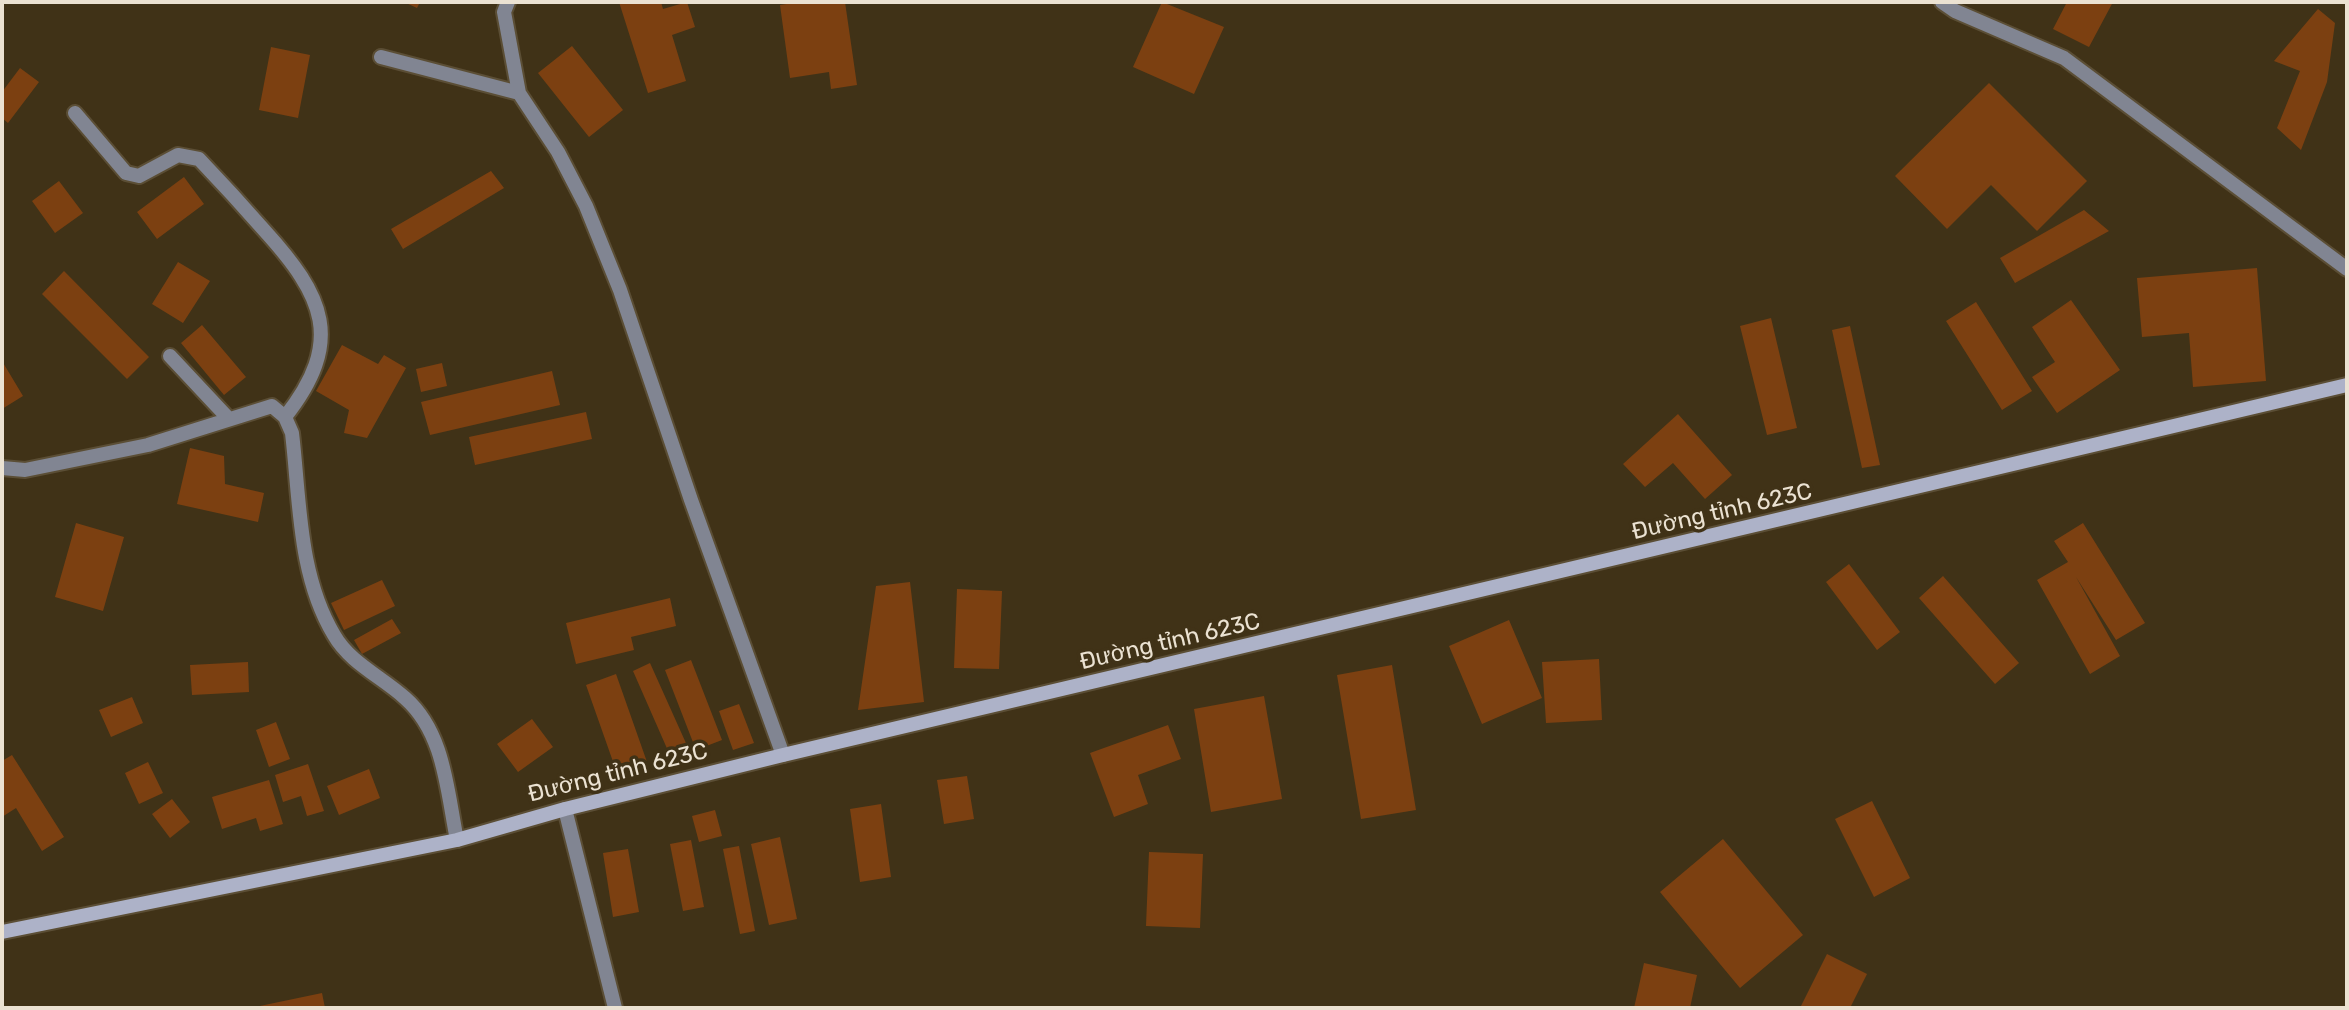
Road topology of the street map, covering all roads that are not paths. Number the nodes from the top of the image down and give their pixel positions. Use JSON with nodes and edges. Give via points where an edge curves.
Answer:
{"nodes":[{"id":1,"x":508,"y":2,"type":"edge"},
{"id":2,"x":1942,"y":2,"type":"edge"},
{"id":3,"x":381,"y":57,"type":"dead end"},
{"id":4,"x":519,"y":93,"type":"junction"},
{"id":5,"x":75,"y":113,"type":"dead end"},
{"id":6,"x":2347,"y":269,"type":"edge"},
{"id":7,"x":170,"y":356,"type":"dead end"},
{"id":8,"x":2347,"y":385,"type":"edge"},
{"id":9,"x":285,"y":417,"type":"junction"},
{"id":10,"x":228,"y":418,"type":"junction"},
{"id":11,"x":2,"y":468,"type":"edge"},
{"id":12,"x":783,"y":755,"type":"junction"},
{"id":13,"x":565,"y":809,"type":"junction"},
{"id":14,"x":457,"y":840,"type":"junction"},
{"id":15,"x":2,"y":932,"type":"edge"},
{"id":16,"x":615,"y":1008,"type":"edge"}],
"edges":[{"from":1,"to":4,"type":"street","via":[[504,12]]},
{"from":2,"to":6,"type":"street","via":[[2064,58]]},
{"from":3,"to":4,"type":"street"},
{"from":4,"to":12,"type":"street","via":[[564,163],[620,290]]},
{"from":5,"to":9,"type":"street","via":[[126,173],[139,176],[178,155],[200,159],[292,261],[320,313],[321,339],[306,391]]},
{"from":7,"to":10,"type":"street"},
{"from":8,"to":12,"type":"main road","name":"Đường tỉnh 623C"},
{"from":9,"to":10,"type":"street","via":[[272,406]]},
{"from":9,"to":14,"type":"street","via":[[292,433],[307,565],[324,617],[342,647],[407,699],[428,723]]},
{"from":10,"to":11,"type":"street","via":[[148,444],[25,470]]},
{"from":12,"to":13,"type":"main road","name":"Đường tỉnh 623C"},
{"from":13,"to":14,"type":"main road","name":"Đường tỉnh 623C"},
{"from":13,"to":16,"type":"street"},
{"from":14,"to":15,"type":"main road","name":"Đường tỉnh 623C"}]}
